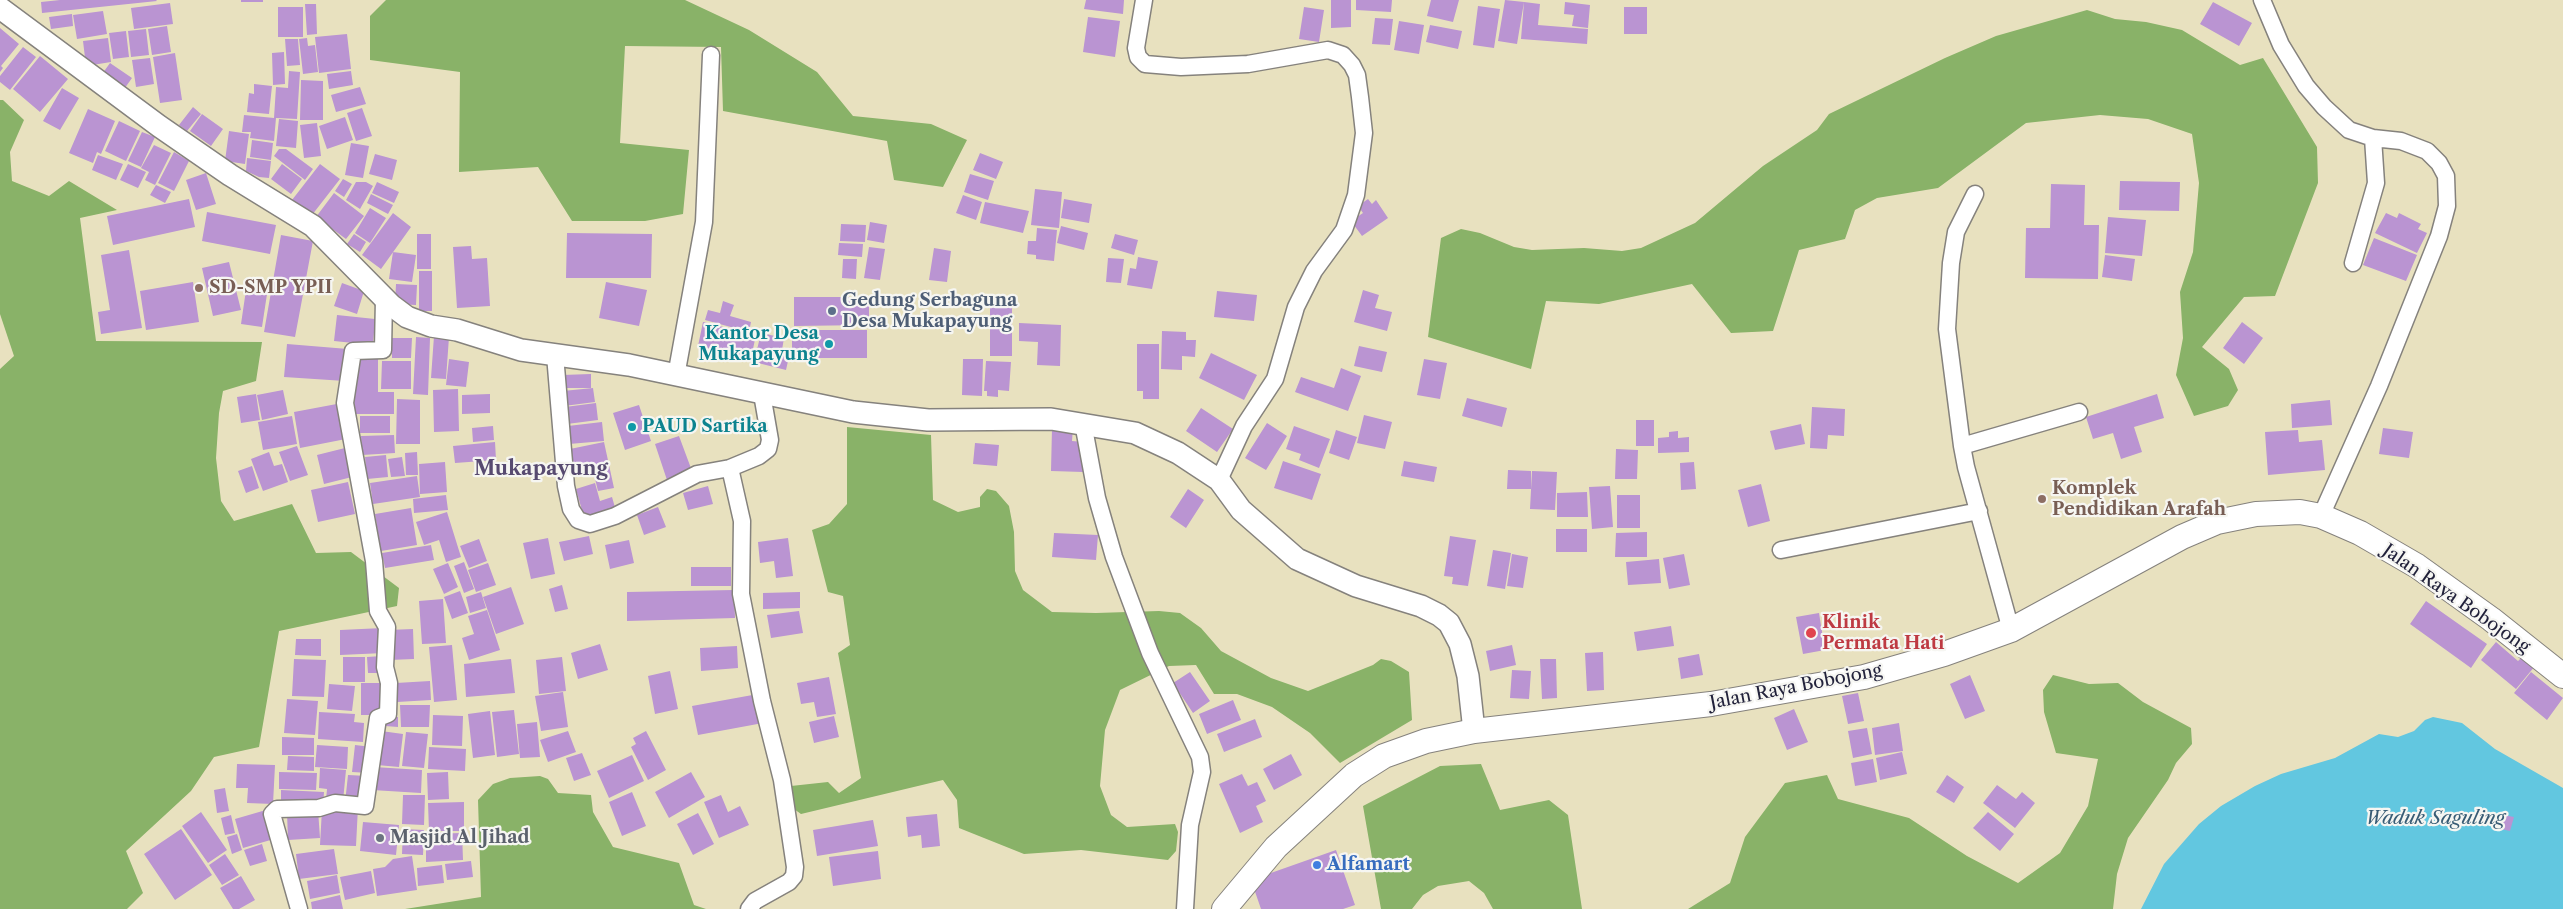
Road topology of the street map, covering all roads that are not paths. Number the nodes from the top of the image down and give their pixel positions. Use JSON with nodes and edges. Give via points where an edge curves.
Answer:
{"nodes":[{"id":1,"x":1144,"y":0,"type":"edge"},
{"id":2,"x":2262,"y":0,"type":"edge"},
{"id":3,"x":0,"y":8,"type":"edge"},
{"id":4,"x":710,"y":55,"type":"dead end"},
{"id":5,"x":2373,"y":138,"type":"junction"},
{"id":6,"x":1975,"y":194,"type":"dead end"},
{"id":7,"x":2352,"y":263,"type":"dead end"},
{"id":8,"x":384,"y":298,"type":"junction"},
{"id":9,"x":555,"y":355,"type":"junction"},
{"id":10,"x":676,"y":376,"type":"junction"},
{"id":11,"x":762,"y":394,"type":"junction"},
{"id":12,"x":2079,"y":412,"type":"dead end"},
{"id":13,"x":1083,"y":423,"type":"junction"},
{"id":14,"x":1962,"y":446,"type":"junction"},
{"id":15,"x":730,"y":468,"type":"junction"},
{"id":16,"x":1218,"y":480,"type":"junction"},
{"id":17,"x":1979,"y":511,"type":"junction"},
{"id":18,"x":2321,"y":516,"type":"junction"},
{"id":19,"x":1781,"y":550,"type":"dead end"},
{"id":20,"x":2012,"y":630,"type":"junction"},
{"id":21,"x":2563,"y":676,"type":"edge"},
{"id":22,"x":1474,"y":731,"type":"junction"},
{"id":23,"x":299,"y":909,"type":"edge"},
{"id":24,"x":749,"y":909,"type":"edge"},
{"id":25,"x":1185,"y":909,"type":"edge"},
{"id":26,"x":1224,"y":909,"type":"edge"}],
"edges":[{"from":1,"to":16,"type":"street","via":[[1136,54],[1145,64],[1181,67],[1248,64],[1328,50],[1343,55],[1352,65],[1359,90],[1364,133],[1356,195],[1344,230],[1314,271],[1301,298],[1275,379],[1244,426]]},
{"from":2,"to":5,"type":"street","via":[[2281,45],[2306,86],[2349,130]]},
{"from":3,"to":8,"type":"street","via":[[166,131],[313,226]]},
{"from":4,"to":10,"type":"street","via":[[704,222]]},
{"from":5,"to":7,"type":"street","via":[[2376,182]]},
{"from":5,"to":18,"type":"street","via":[[2401,141],[2427,151],[2446,176],[2446,206],[2439,236],[2379,386]]},
{"from":6,"to":14,"type":"street","via":[[1956,232],[1947,329]]},
{"from":8,"to":9,"type":"street","via":[[407,317],[431,326],[457,330],[520,350]]},
{"from":8,"to":23,"type":"street","via":[[383,350],[353,352],[345,403],[374,561],[378,611],[387,627],[388,714],[378,718],[365,806],[335,803],[319,808],[277,809],[272,814]]},
{"from":9,"to":10,"type":"street","via":[[629,365]]},
{"from":9,"to":15,"type":"street","via":[[566,486],[571,508],[578,520],[590,524],[697,474]]},
{"from":10,"to":11,"type":"street"},
{"from":11,"to":13,"type":"street","via":[[853,412],[928,420],[1003,417]]},
{"from":11,"to":15,"type":"street","via":[[770,440],[768,449],[760,456]]},
{"from":12,"to":14,"type":"street"},
{"from":13,"to":16,"type":"street","via":[[1135,432],[1178,453]]},
{"from":13,"to":25,"type":"street","via":[[1095,490],[1114,557],[1150,653],[1200,757],[1202,772],[1190,825]]},
{"from":14,"to":17,"type":"street"},
{"from":15,"to":24,"type":"street","via":[[742,521],[741,594],[762,702],[782,780],[795,867],[789,882],[755,900]]},
{"from":16,"to":22,"type":"street","via":[[1241,510],[1297,559],[1356,586],[1421,606],[1449,624],[1464,660]]},
{"from":17,"to":19,"type":"street"},
{"from":17,"to":20,"type":"street"},
{"from":18,"to":20,"type":"main road","name":"Jalan Raya Bobojong","via":[[2300,512],[2256,514],[2217,522],[2182,537]]},
{"from":18,"to":21,"type":"main road","name":"Jalan Raya Bobojong","via":[[2360,533],[2417,566]]},
{"from":20,"to":22,"type":"main road","name":"Jalan Raya Bobojong","via":[[1864,677],[1711,704]]},
{"from":22,"to":26,"type":"main road","name":"Jalan Raya Bobojong","via":[[1426,741],[1384,756],[1354,775],[1276,847]]}]}
